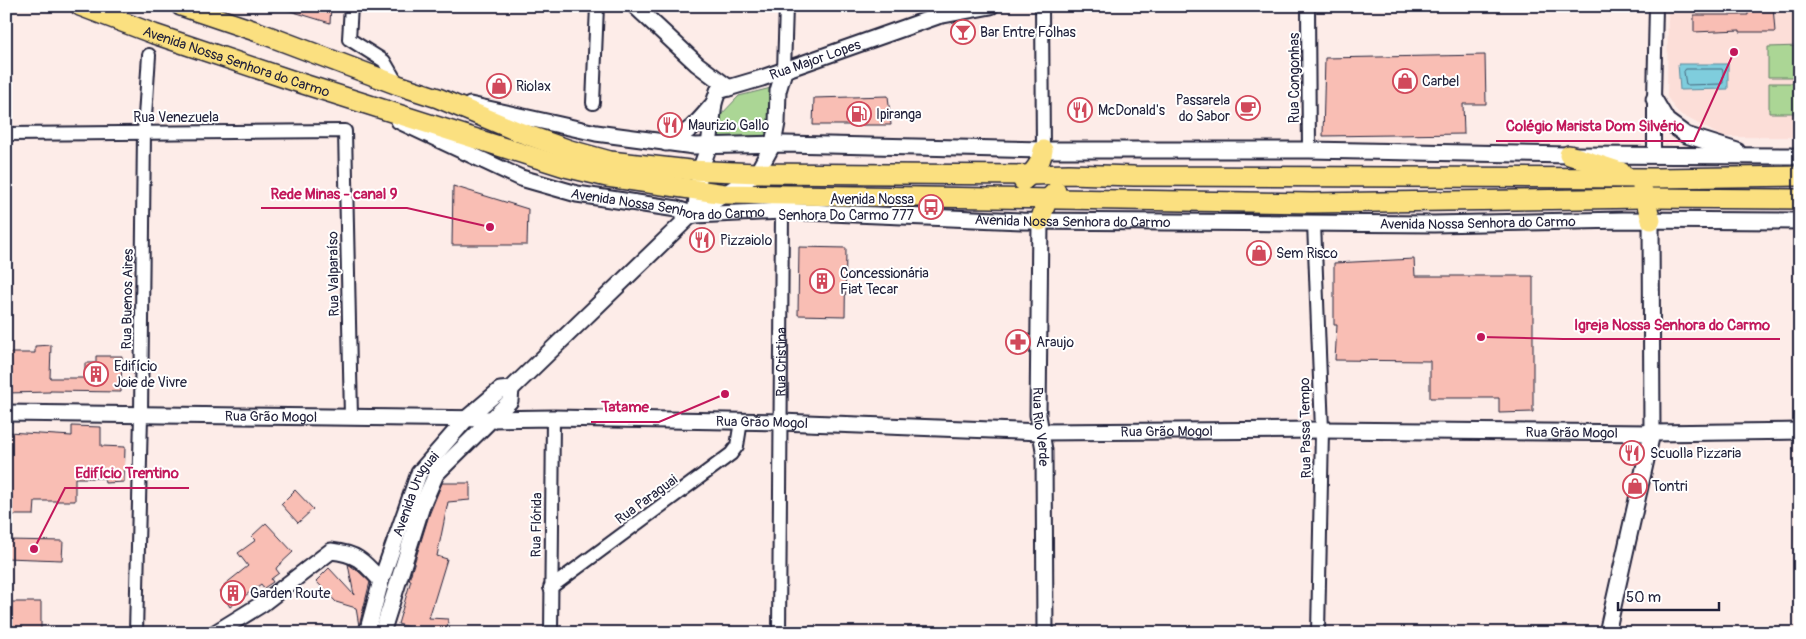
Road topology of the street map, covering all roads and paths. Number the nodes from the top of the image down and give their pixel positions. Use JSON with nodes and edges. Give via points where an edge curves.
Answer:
{"nodes":[{"id":1,"x":80,"y":6,"type":"edge"},
{"id":2,"x":182,"y":6,"type":"edge"},
{"id":3,"x":351,"y":6,"type":"edge"},
{"id":4,"x":596,"y":6,"type":"edge"},
{"id":5,"x":635,"y":6,"type":"edge"},
{"id":6,"x":786,"y":6,"type":"edge"},
{"id":7,"x":991,"y":6,"type":"edge"},
{"id":8,"x":1042,"y":6,"type":"edge"},
{"id":9,"x":1308,"y":6,"type":"edge"},
{"id":10,"x":1656,"y":6,"type":"edge"},
{"id":11,"x":148,"y":55,"type":"dead end"},
{"id":12,"x":784,"y":71,"type":"junction"},
{"id":13,"x":762,"y":78,"type":"junction"},
{"id":14,"x":398,"y":85,"type":"junction"},
{"id":15,"x":778,"y":91,"type":"junction"},
{"id":16,"x":720,"y":94,"type":"junction"},
{"id":17,"x":438,"y":98,"type":"junction"},
{"id":18,"x":1654,"y":99,"type":"junction"},
{"id":19,"x":367,"y":103,"type":"junction"},
{"id":20,"x":593,"y":103,"type":"dead end"},
{"id":21,"x":345,"y":131,"type":"joint"},
{"id":22,"x":144,"y":132,"type":"junction"},
{"id":23,"x":6,"y":134,"type":"edge"},
{"id":24,"x":666,"y":143,"type":"junction"},
{"id":25,"x":773,"y":144,"type":"junction"},
{"id":26,"x":709,"y":146,"type":"junction"},
{"id":27,"x":1043,"y":150,"type":"junction"},
{"id":28,"x":1309,"y":150,"type":"junction"},
{"id":29,"x":1569,"y":155,"type":"junction"},
{"id":30,"x":1654,"y":155,"type":"junction"},
{"id":31,"x":1752,"y":156,"type":"junction"},
{"id":32,"x":1800,"y":156,"type":"edge"},
{"id":33,"x":700,"y":170,"type":"junction"},
{"id":34,"x":757,"y":173,"type":"junction"},
{"id":35,"x":1031,"y":175,"type":"junction"},
{"id":36,"x":1134,"y":176,"type":"junction"},
{"id":37,"x":1800,"y":176,"type":"edge"},
{"id":38,"x":1635,"y":178,"type":"junction"},
{"id":39,"x":697,"y":189,"type":"junction"},
{"id":40,"x":725,"y":194,"type":"junction"},
{"id":41,"x":939,"y":198,"type":"junction"},
{"id":42,"x":1654,"y":198,"type":"junction"},
{"id":43,"x":1800,"y":199,"type":"edge"},
{"id":44,"x":1047,"y":200,"type":"junction"},
{"id":45,"x":664,"y":208,"type":"junction"},
{"id":46,"x":782,"y":212,"type":"junction"},
{"id":47,"x":694,"y":215,"type":"junction"},
{"id":48,"x":1651,"y":220,"type":"junction"},
{"id":49,"x":1040,"y":221,"type":"junction"},
{"id":50,"x":1800,"y":221,"type":"edge"},
{"id":51,"x":1314,"y":223,"type":"junction"},
{"id":52,"x":664,"y":243,"type":"junction"},
{"id":53,"x":511,"y":395,"type":"junction"},
{"id":54,"x":6,"y":413,"type":"edge"},
{"id":55,"x":141,"y":415,"type":"junction"},
{"id":56,"x":351,"y":417,"type":"junction"},
{"id":57,"x":467,"y":418,"type":"junction"},
{"id":58,"x":535,"y":418,"type":"junction"},
{"id":59,"x":553,"y":418,"type":"junction"},
{"id":60,"x":492,"y":420,"type":"junction"},
{"id":61,"x":741,"y":421,"type":"junction"},
{"id":62,"x":780,"y":422,"type":"junction"},
{"id":63,"x":1322,"y":430,"type":"junction"},
{"id":64,"x":1800,"y":431,"type":"edge"},
{"id":65,"x":1042,"y":432,"type":"junction"},
{"id":66,"x":1652,"y":433,"type":"junction"},
{"id":67,"x":409,"y":545,"type":"junction"},
{"id":68,"x":390,"y":555,"type":"junction"},
{"id":69,"x":364,"y":562,"type":"junction"},
{"id":70,"x":381,"y":581,"type":"junction"},
{"id":71,"x":550,"y":588,"type":"junction"},
{"id":72,"x":136,"y":633,"type":"edge"},
{"id":73,"x":215,"y":633,"type":"edge"},
{"id":74,"x":367,"y":633,"type":"edge"},
{"id":75,"x":382,"y":633,"type":"edge"},
{"id":76,"x":551,"y":633,"type":"edge"},
{"id":77,"x":779,"y":633,"type":"edge"},
{"id":78,"x":1045,"y":633,"type":"edge"},
{"id":79,"x":1318,"y":633,"type":"edge"},
{"id":80,"x":1607,"y":633,"type":"edge"}],
"edges":[{"from":1,"to":19,"type":"main road","name":"Avenida Nossa Senhora do Carmo","via":[[278,76]]},
{"from":2,"to":14,"type":"main road"},
{"from":3,"to":14,"type":"street","via":[[349,39],[384,61]]},
{"from":4,"to":20,"type":"street"},
{"from":5,"to":16,"type":"street","via":[[696,64]]},
{"from":6,"to":12,"type":"street"},
{"from":7,"to":12,"type":"street","name":"Rua Major Lopes","via":[[938,16]]},
{"from":8,"to":27,"type":"street"},
{"from":9,"to":28,"type":"street","name":"Rua Congonhas"},
{"from":10,"to":18,"type":"street"},
{"from":11,"to":22,"type":"street","name":"Rua Buenos Aires"},
{"from":12,"to":13,"type":"street","name":"Rua Major Lopes"},
{"from":12,"to":15,"type":"street"},
{"from":13,"to":15,"type":"street","via":[[773,82]]},
{"from":13,"to":16,"type":"street","name":"Rua Major Lopes"},
{"from":14,"to":17,"type":"main road"},
{"from":15,"to":25,"type":"street"},
{"from":16,"to":24,"type":"street","via":[[696,125]]},
{"from":16,"to":26,"type":"street"},
{"from":17,"to":24,"type":"street","via":[[596,133]]},
{"from":17,"to":33,"type":"main road","via":[[519,132],[610,161]]},
{"from":18,"to":30,"type":"street"},
{"from":18,"to":31,"type":"street","via":[[1667,121],[1686,134]]},
{"from":19,"to":39,"type":"main road","name":"Avenida Nossa Senhora do Carmo","via":[[565,167],[607,177]]},
{"from":19,"to":45,"type":"street","name":"Avenida Nossa Senhora do Carmo","via":[[416,130],[521,178],[577,194]]},
{"from":21,"to":22,"type":"street","name":"Rua Venezuela"},
{"from":21,"to":56,"type":"street","name":"Rua Valparaíso"},
{"from":22,"to":23,"type":"street","name":"Rua Venezuela"},
{"from":22,"to":55,"type":"street","name":"Rua Buenos Aires"},
{"from":24,"to":26,"type":"street"},
{"from":25,"to":26,"type":"street"},
{"from":25,"to":27,"type":"street"},
{"from":25,"to":34,"type":"street"},
{"from":26,"to":33,"type":"street"},
{"from":27,"to":28,"type":"street"},
{"from":27,"to":35,"type":"main road","via":[[1042,159]]},
{"from":28,"to":29,"type":"street"},
{"from":29,"to":30,"type":"street"},
{"from":29,"to":38,"type":"main road"},
{"from":30,"to":31,"type":"street"},
{"from":31,"to":32,"type":"street"},
{"from":33,"to":34,"type":"main road"},
{"from":33,"to":39,"type":"street"},
{"from":34,"to":35,"type":"main road"},
{"from":34,"to":40,"type":"street","name":"Avenida Uruguai"},
{"from":35,"to":36,"type":"main road"},
{"from":35,"to":41,"type":"main road","via":[[1012,186],[966,189]]},
{"from":36,"to":38,"type":"main road"},
{"from":36,"to":44,"type":"main road","via":[[1105,185],[1071,185],[1055,191]]},
{"from":37,"to":38,"type":"main road"},
{"from":38,"to":42,"type":"main road"},
{"from":39,"to":40,"type":"main road","name":"Avenida Nossa Senhora do Carmo"},
{"from":39,"to":47,"type":"street"},
{"from":40,"to":41,"type":"main road","name":"Avenida Nossa Senhora do Carmo"},
{"from":40,"to":47,"type":"street","name":"Avenida Uruguai"},
{"from":41,"to":44,"type":"main road","name":"Avenida Nossa Senhora do Carmo"},
{"from":42,"to":43,"type":"main road","name":"Avenida Nossa Senhora do Carmo"},
{"from":42,"to":44,"type":"main road","name":"Avenida Nossa Senhora do Carmo","via":[[1312,203]]},
{"from":42,"to":48,"type":"main road"},
{"from":44,"to":49,"type":"main road"},
{"from":45,"to":47,"type":"street","name":"Avenida Nossa Senhora do Carmo"},
{"from":45,"to":52,"type":"street","via":[[671,216]]},
{"from":46,"to":47,"type":"street","name":"Avenida Nossa Senhora do Carmo"},
{"from":46,"to":49,"type":"street","name":"Avenida Nossa Senhora do Carmo"},
{"from":46,"to":62,"type":"street","name":"Rua Cristina"},
{"from":47,"to":52,"type":"street","name":"Avenida Uruguai"},
{"from":48,"to":50,"type":"street","name":"Avenida Nossa Senhora do Carmo"},
{"from":48,"to":51,"type":"street","name":"Avenida Nossa Senhora do Carmo"},
{"from":48,"to":66,"type":"street"},
{"from":49,"to":51,"type":"street","name":"Avenida Nossa Senhora do Carmo"},
{"from":49,"to":65,"type":"street","name":"Rua Rio Verde","via":[[1038,415]]},
{"from":51,"to":63,"type":"street","name":"Rua Passa Tempo"},
{"from":52,"to":53,"type":"street","name":"Avenida Uruguai"},
{"from":53,"to":57,"type":"street","name":"Avenida Uruguai","via":[[500,390]]},
{"from":53,"to":58,"type":"street","name":"Rua Grão Mogol","via":[[517,410]]},
{"from":53,"to":60,"type":"street","name":"Avenida Uruguai"},
{"from":54,"to":55,"type":"street","name":"Rua Grão Mogol"},
{"from":55,"to":56,"type":"street","name":"Rua Grão Mogol"},
{"from":55,"to":72,"type":"street","name":"Rua Buenos Aires"},
{"from":56,"to":57,"type":"street","name":"Rua Grão Mogol"},
{"from":57,"to":60,"type":"street","name":"Rua Grão Mogol"},
{"from":57,"to":68,"type":"street","name":"Avenida Uruguai","via":[[419,473]]},
{"from":58,"to":59,"type":"street","name":"Rua Grão Mogol"},
{"from":58,"to":60,"type":"street","name":"Rua Grão Mogol"},
{"from":59,"to":61,"type":"street","name":"Rua Grão Mogol"},
{"from":59,"to":71,"type":"street","name":"Rua Flórida"},
{"from":60,"to":67,"type":"street","name":"Avenida Uruguai","via":[[436,474]]},
{"from":61,"to":62,"type":"street","name":"Rua Grão Mogol"},
{"from":61,"to":71,"type":"street","name":"Rua Paraguai","via":[[737,446],[731,454]]},
{"from":62,"to":65,"type":"street","name":"Rua Grão Mogol"},
{"from":62,"to":77,"type":"street","name":"Rua Cristina"},
{"from":63,"to":65,"type":"street","name":"Rua Grão Mogol"},
{"from":63,"to":66,"type":"street","name":"Rua Grão Mogol"},
{"from":63,"to":79,"type":"street","name":"Rua Passa Tempo"},
{"from":64,"to":66,"type":"street","name":"Rua Grão Mogol"},
{"from":65,"to":78,"type":"street","name":"Rua Rio Verde"},
{"from":66,"to":80,"type":"street"},
{"from":67,"to":68,"type":"street"},
{"from":67,"to":75,"type":"street","name":"Avenida Uruguai"},
{"from":68,"to":69,"type":"street"},
{"from":68,"to":70,"type":"street","name":"Avenida Uruguai"},
{"from":69,"to":70,"type":"street"},
{"from":69,"to":73,"type":"street","via":[[348,553],[330,551],[262,604]]},
{"from":70,"to":74,"type":"street","name":"Avenida Uruguai"},
{"from":71,"to":76,"type":"street","name":"Rua Flórida"}]}
